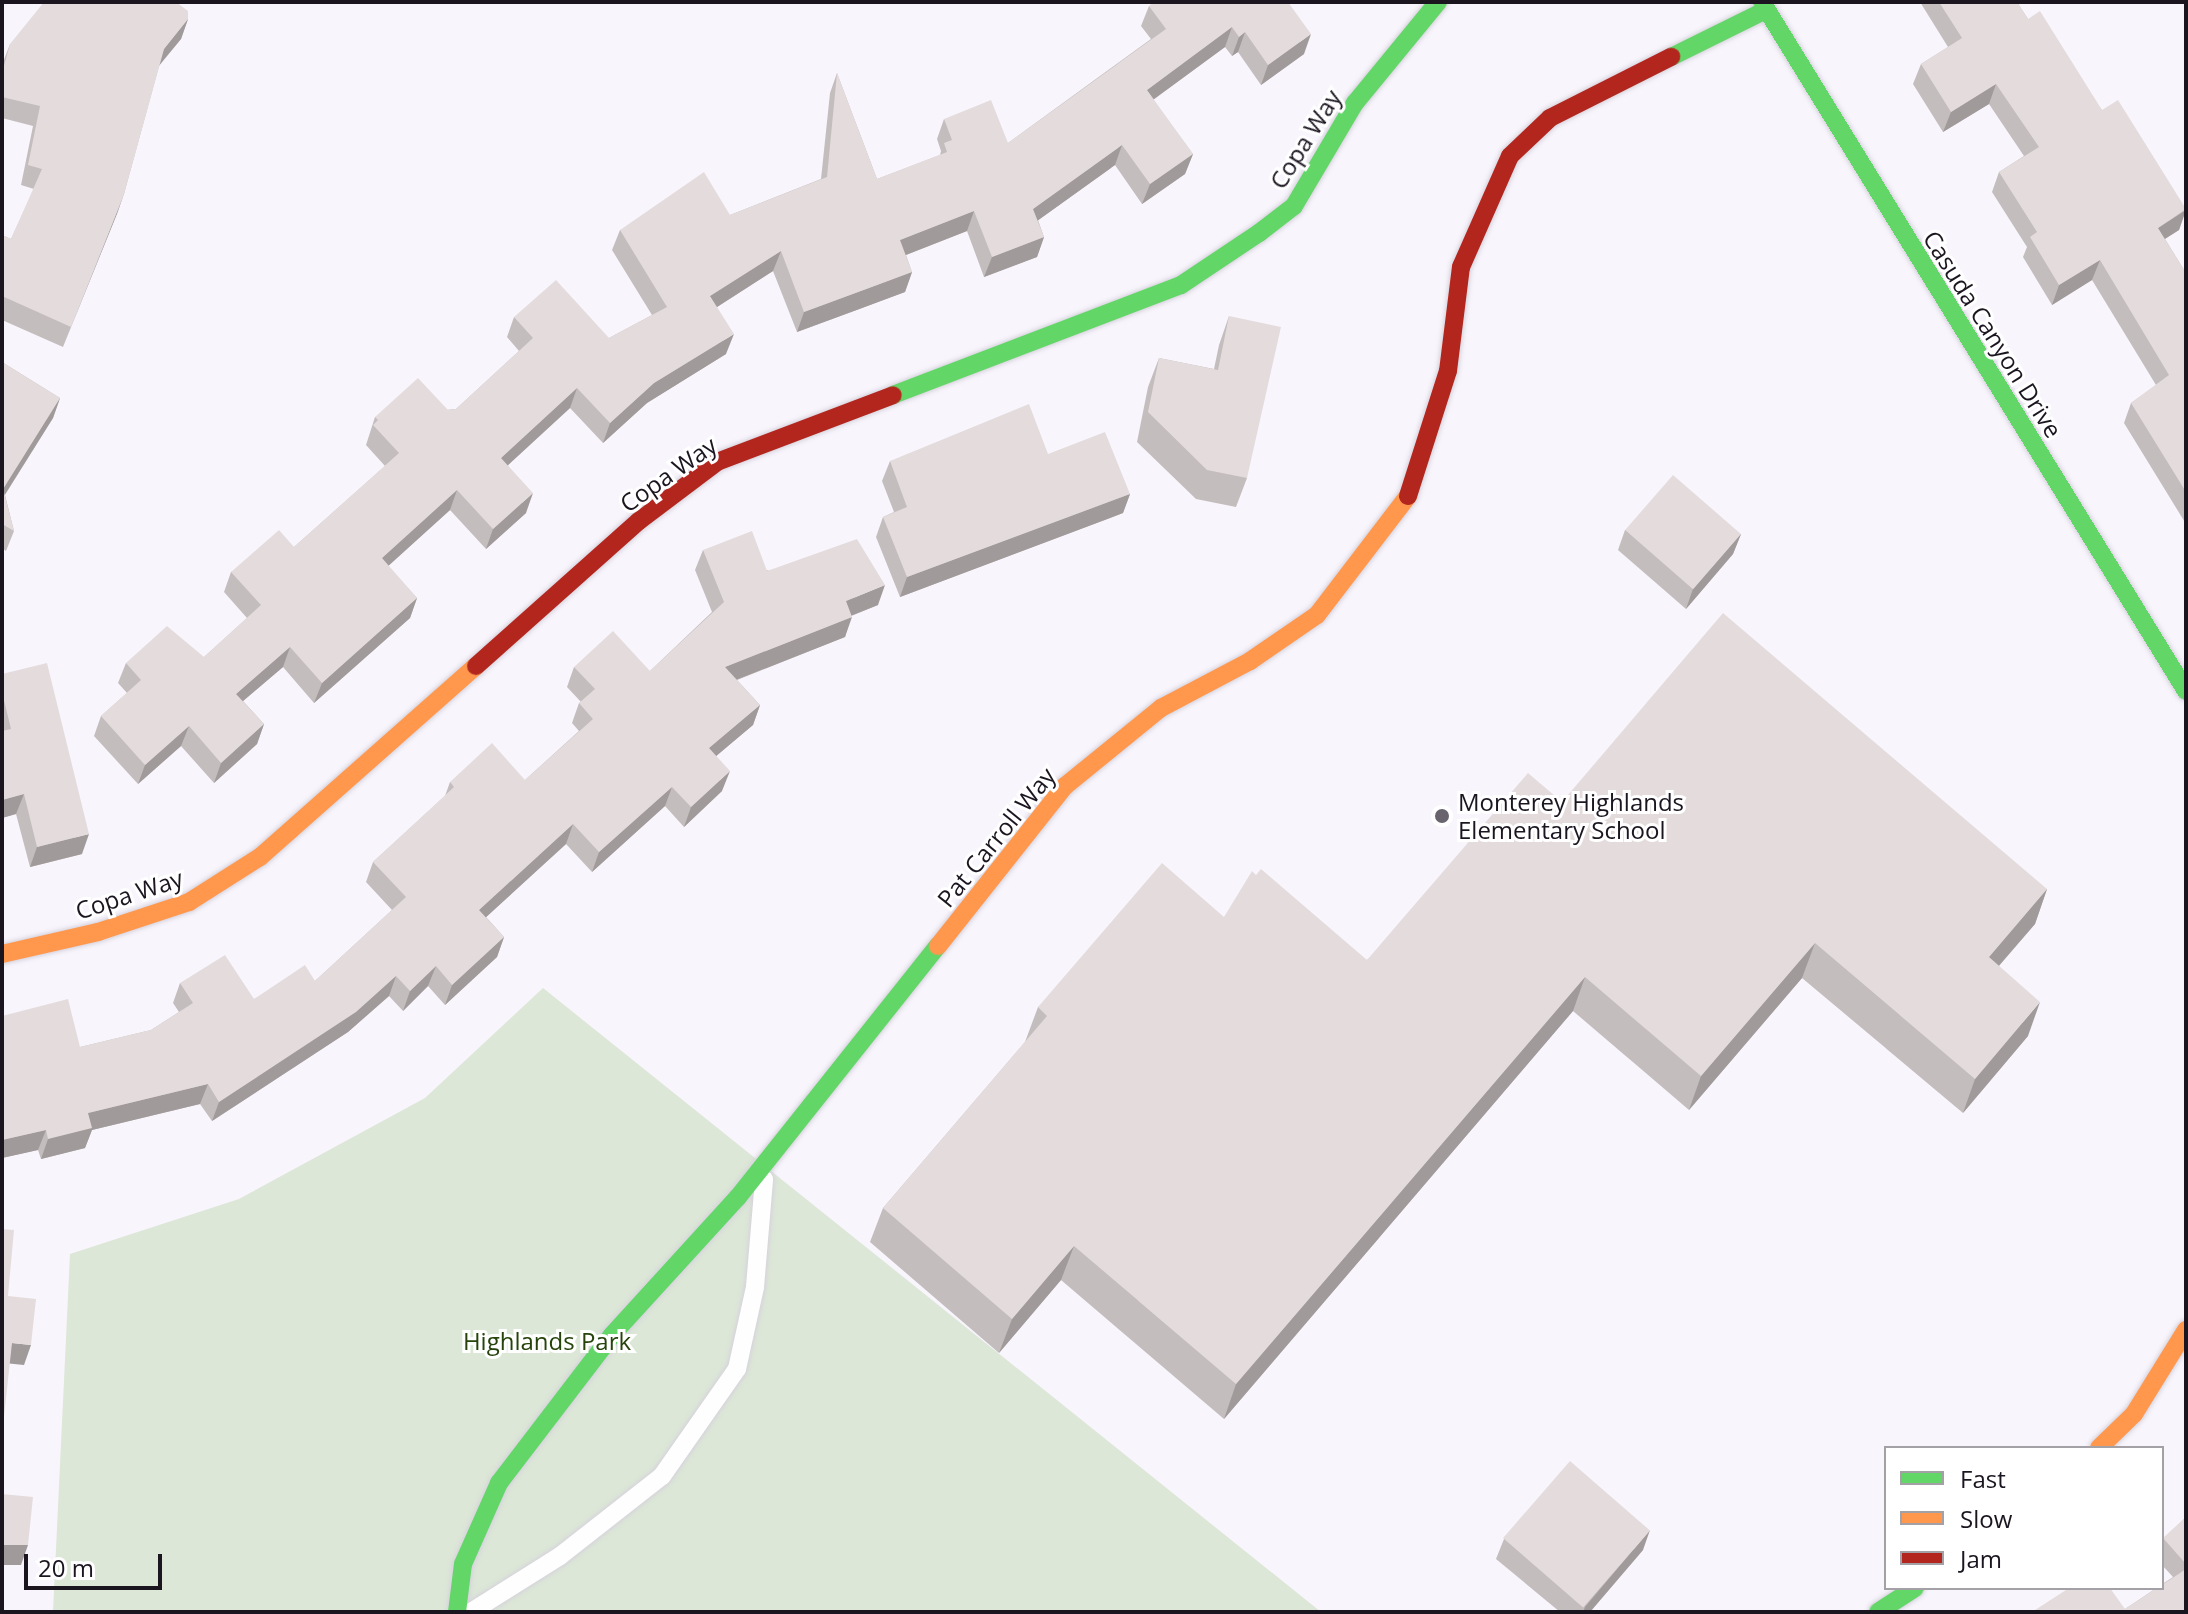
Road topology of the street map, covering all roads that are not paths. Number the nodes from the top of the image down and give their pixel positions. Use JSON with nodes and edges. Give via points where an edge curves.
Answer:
{"nodes":[{"id":1,"x":1438,"y":2,"type":"edge"},
{"id":2,"x":1764,"y":6,"type":"edge"},
{"id":3,"x":2186,"y":691,"type":"edge"},
{"id":4,"x":2,"y":954,"type":"edge"},
{"id":5,"x":765,"y":1164,"type":"junction"},
{"id":6,"x":2186,"y":1330,"type":"edge"},
{"id":7,"x":2101,"y":1446,"type":"edge"},
{"id":8,"x":1912,"y":1590,"type":"edge"},
{"id":9,"x":457,"y":1612,"type":"edge"},
{"id":10,"x":471,"y":1612,"type":"edge"},
{"id":11,"x":1878,"y":1612,"type":"edge"}],
"edges":[{"from":1,"to":4,"type":"street","name":"Copa Way","via":[[1355,103],[1294,206],[1246,242],[1181,285],[717,462],[639,521],[260,857],[189,902],[98,932]]},
{"from":2,"to":3,"type":"street","name":"Casuda Canyon Drive"},
{"from":2,"to":5,"type":"street","name":"Pat Carroll Way","via":[[1550,118],[1510,156],[1461,267],[1448,371],[1407,499],[1317,615],[1250,661],[1161,708],[1065,786]]},
{"from":5,"to":9,"type":"street","name":"Pat Carroll Way","via":[[612,1335],[499,1483],[463,1564]]},
{"from":5,"to":10,"type":"lane","via":[[755,1287],[737,1369],[662,1476],[560,1556]]},
{"from":6,"to":7,"type":"street","via":[[2134,1414]]},
{"from":8,"to":11,"type":"street"}]}
